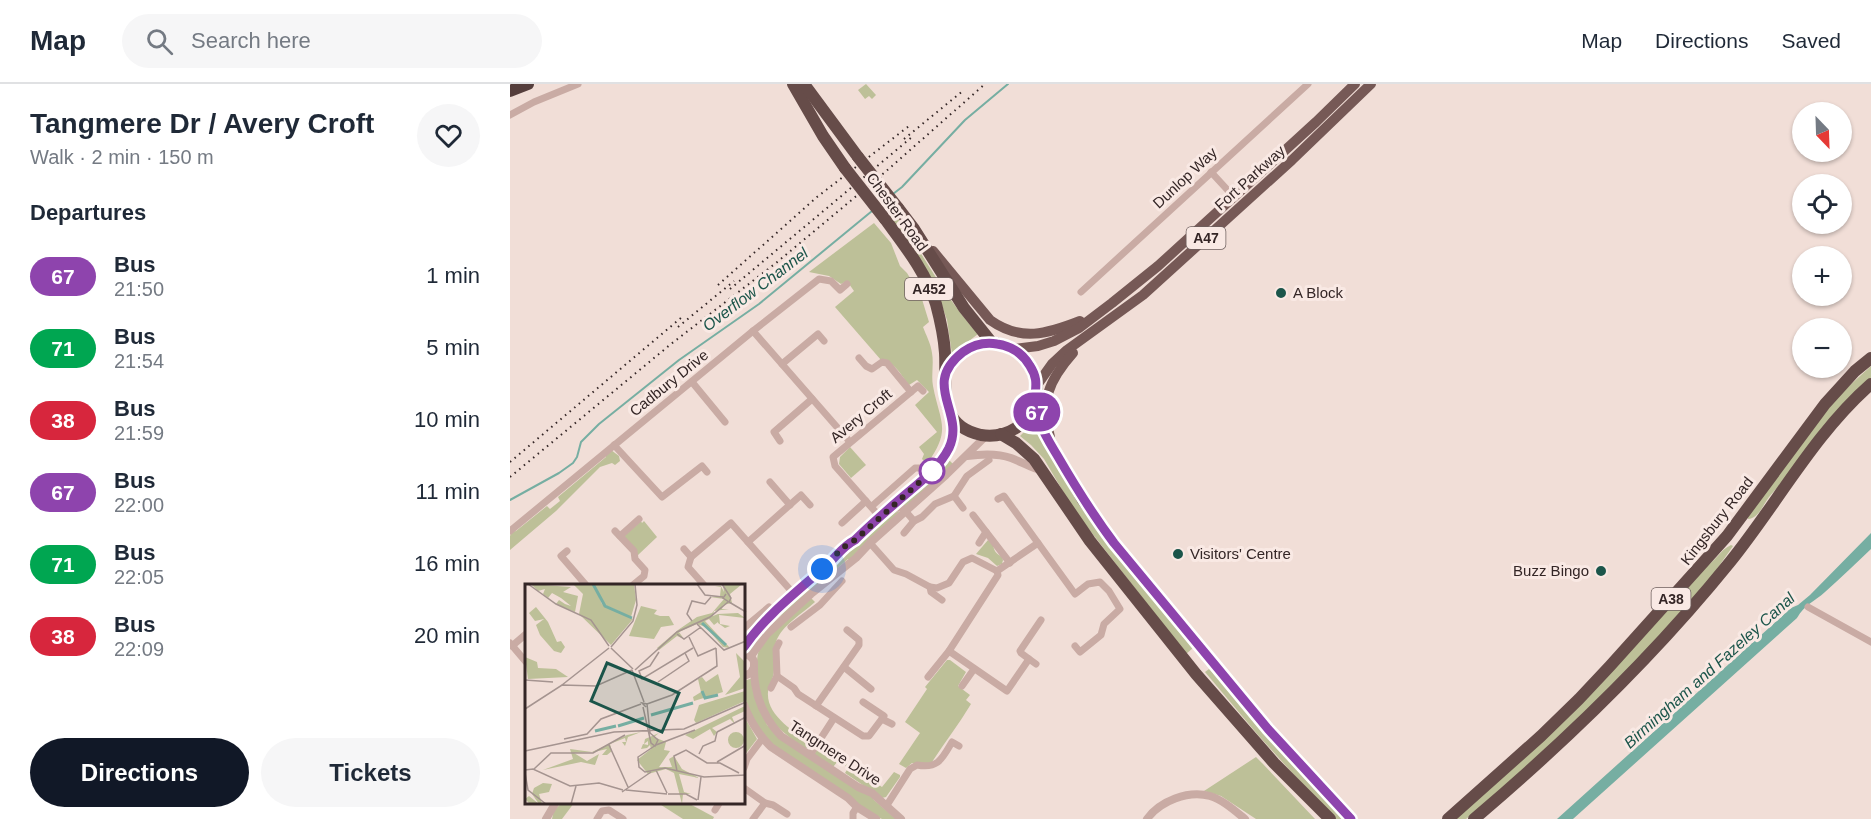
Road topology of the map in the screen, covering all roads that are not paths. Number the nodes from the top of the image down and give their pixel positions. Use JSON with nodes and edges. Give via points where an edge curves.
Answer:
{"nodes":[{"id":1,"x":528,"y":84,"type":"edge"},
{"id":2,"x":578,"y":84,"type":"edge"},
{"id":3,"x":793,"y":84,"type":"edge"},
{"id":4,"x":804,"y":84,"type":"edge"},
{"id":5,"x":1308,"y":84,"type":"edge"},
{"id":6,"x":1354,"y":84,"type":"edge"},
{"id":7,"x":1371,"y":84,"type":"edge"},
{"id":8,"x":510,"y":91,"type":"edge"},
{"id":9,"x":510,"y":115,"type":"edge"},
{"id":10,"x":1211,"y":172,"type":"junction"},
{"id":11,"x":1234,"y":197,"type":"junction"},
{"id":12,"x":914,"y":229,"type":"junction"},
{"id":13,"x":848,"y":284,"type":"dead end"},
{"id":14,"x":1081,"y":292,"type":"dead end"},
{"id":15,"x":1135,"y":301,"type":"junction"},
{"id":16,"x":1112,"y":303,"type":"junction"},
{"id":17,"x":753,"y":331,"type":"junction"},
{"id":18,"x":824,"y":341,"type":"dead end"},
{"id":19,"x":992,"y":343,"type":"junction"},
{"id":20,"x":1014,"y":349,"type":"junction"},
{"id":21,"x":859,"y":358,"type":"dead end"},
{"id":22,"x":1871,"y":358,"type":"edge"},
{"id":23,"x":782,"y":364,"type":"junction"},
{"id":24,"x":946,"y":370,"type":"junction"},
{"id":25,"x":692,"y":382,"type":"junction"},
{"id":26,"x":1871,"y":384,"type":"edge"},
{"id":27,"x":1037,"y":385,"type":"junction"},
{"id":28,"x":923,"y":391,"type":"dead end"},
{"id":29,"x":911,"y":392,"type":"junction"},
{"id":30,"x":812,"y":399,"type":"junction"},
{"id":31,"x":1035,"y":401,"type":"junction"},
{"id":32,"x":952,"y":416,"type":"junction"},
{"id":33,"x":725,"y":422,"type":"dead end"},
{"id":34,"x":1001,"y":434,"type":"junction"},
{"id":35,"x":986,"y":436,"type":"junction"},
{"id":36,"x":780,"y":441,"type":"dead end"},
{"id":37,"x":850,"y":442,"type":"junction"},
{"id":38,"x":614,"y":445,"type":"junction"},
{"id":39,"x":1054,"y":449,"type":"junction"},
{"id":40,"x":967,"y":456,"type":"junction"},
{"id":41,"x":989,"y":460,"type":"dead end"},
{"id":42,"x":1043,"y":471,"type":"junction"},
{"id":43,"x":707,"y":472,"type":"dead end"},
{"id":44,"x":928,"y":475,"type":"junction"},
{"id":45,"x":770,"y":482,"type":"dead end"},
{"id":46,"x":954,"y":496,"type":"junction"},
{"id":47,"x":998,"y":499,"type":"dead end"},
{"id":48,"x":869,"y":503,"type":"junction"},
{"id":49,"x":790,"y":505,"type":"junction"},
{"id":50,"x":810,"y":505,"type":"dead end"},
{"id":51,"x":963,"y":508,"type":"dead end"},
{"id":52,"x":1769,"y":510,"type":"junction"},
{"id":53,"x":906,"y":512,"type":"junction"},
{"id":54,"x":973,"y":515,"type":"dead end"},
{"id":55,"x":1742,"y":516,"type":"junction"},
{"id":56,"x":880,"y":517,"type":"junction"},
{"id":57,"x":639,"y":519,"type":"dead end"},
{"id":58,"x":914,"y":521,"type":"junction"},
{"id":59,"x":842,"y":523,"type":"dead end"},
{"id":60,"x":510,"y":531,"type":"edge"},
{"id":61,"x":986,"y":532,"type":"junction"},
{"id":62,"x":904,"y":533,"type":"dead end"},
{"id":63,"x":1749,"y":538,"type":"junction"},
{"id":64,"x":748,"y":542,"type":"junction"},
{"id":65,"x":870,"y":543,"type":"junction"},
{"id":66,"x":979,"y":543,"type":"dead end"},
{"id":67,"x":1038,"y":543,"type":"junction"},
{"id":68,"x":684,"y":549,"type":"dead end"},
{"id":69,"x":567,"y":551,"type":"dead end"},
{"id":70,"x":692,"y":557,"type":"junction"},
{"id":71,"x":1707,"y":560,"type":"junction"},
{"id":72,"x":1008,"y":564,"type":"junction"},
{"id":73,"x":997,"y":571,"type":"junction"},
{"id":74,"x":842,"y":581,"type":"dead end"},
{"id":75,"x":585,"y":584,"type":"edge"},
{"id":76,"x":634,"y":584,"type":"edge"},
{"id":77,"x":703,"y":584,"type":"edge"},
{"id":78,"x":930,"y":587,"type":"junction"},
{"id":79,"x":794,"y":594,"type":"junction"},
{"id":80,"x":811,"y":594,"type":"junction"},
{"id":81,"x":942,"y":600,"type":"dead end"},
{"id":82,"x":820,"y":605,"type":"junction"},
{"id":83,"x":1808,"y":607,"type":"dead end"},
{"id":84,"x":1168,"y":608,"type":"junction"},
{"id":85,"x":774,"y":612,"type":"junction"},
{"id":86,"x":1041,"y":620,"type":"dead end"},
{"id":87,"x":746,"y":626,"type":"edge"},
{"id":88,"x":791,"y":627,"type":"dead end"},
{"id":89,"x":847,"y":630,"type":"dead end"},
{"id":90,"x":525,"y":635,"type":"edge"},
{"id":91,"x":1871,"y":642,"type":"edge"},
{"id":92,"x":779,"y":643,"type":"dead end"},
{"id":93,"x":511,"y":644,"type":"edge"},
{"id":94,"x":746,"y":644,"type":"edge"},
{"id":95,"x":1075,"y":645,"type":"dead end"},
{"id":96,"x":949,"y":651,"type":"junction"},
{"id":97,"x":747,"y":655,"type":"edge"},
{"id":98,"x":525,"y":661,"type":"edge"},
{"id":99,"x":844,"y":666,"type":"junction"},
{"id":100,"x":753,"y":669,"type":"junction"},
{"id":101,"x":974,"y":669,"type":"junction"},
{"id":102,"x":1196,"y":674,"type":"junction"},
{"id":103,"x":746,"y":675,"type":"edge"},
{"id":104,"x":777,"y":676,"type":"junction"},
{"id":105,"x":928,"y":677,"type":"dead end"},
{"id":106,"x":962,"y":686,"type":"dead end"},
{"id":107,"x":771,"y":688,"type":"dead end"},
{"id":108,"x":871,"y":688,"type":"dead end"},
{"id":109,"x":863,"y":702,"type":"dead end"},
{"id":110,"x":816,"y":706,"type":"junction"},
{"id":111,"x":746,"y":711,"type":"edge"},
{"id":112,"x":834,"y":718,"type":"junction"},
{"id":113,"x":882,"y":719,"type":"junction"},
{"id":114,"x":892,"y":724,"type":"dead end"},
{"id":115,"x":762,"y":739,"type":"junction"},
{"id":116,"x":959,"y":746,"type":"dead end"},
{"id":117,"x":810,"y":755,"type":"junction"},
{"id":118,"x":746,"y":762,"type":"edge"},
{"id":119,"x":746,"y":789,"type":"edge"},
{"id":120,"x":765,"y":803,"type":"junction"},
{"id":121,"x":555,"y":804,"type":"edge"},
{"id":122,"x":719,"y":804,"type":"edge"},
{"id":123,"x":887,"y":806,"type":"junction"},
{"id":124,"x":857,"y":807,"type":"junction"},
{"id":125,"x":715,"y":810,"type":"dead end"},
{"id":126,"x":788,"y":814,"type":"dead end"},
{"id":127,"x":1350,"y":816,"type":"edge"},
{"id":128,"x":874,"y":818,"type":"edge"},
{"id":129,"x":546,"y":819,"type":"edge"},
{"id":130,"x":597,"y":819,"type":"edge"},
{"id":131,"x":623,"y":819,"type":"edge"},
{"id":132,"x":753,"y":819,"type":"edge"},
{"id":133,"x":853,"y":819,"type":"edge"},
{"id":134,"x":901,"y":819,"type":"edge"},
{"id":135,"x":1147,"y":819,"type":"edge"},
{"id":136,"x":1245,"y":819,"type":"edge"},
{"id":137,"x":1330,"y":819,"type":"edge"},
{"id":138,"x":1448,"y":819,"type":"edge"},
{"id":139,"x":1474,"y":819,"type":"edge"}],
"edges":[{"from":1,"to":8,"type":"highway"},
{"from":2,"to":9,"type":"street"},
{"from":3,"to":24,"type":"highway","name":"Chester Road","number":"A452","bridge":true,"via":[[823,136],[908,249],[923,276],[935,303]]},
{"from":4,"to":12,"type":"highway","name":"Chester Road","number":"A452","bridge":true},
{"from":5,"to":10,"type":"street","name":"Dunlop Way"},
{"from":6,"to":11,"type":"main road","name":"Fort Parkway","number":"A47"},
{"from":7,"to":15,"type":"main road","name":"Fort Parkway","number":"A47"},
{"from":10,"to":11,"type":"street"},
{"from":10,"to":14,"type":"street","name":"Dunlop Way"},
{"from":11,"to":16,"type":"main road","name":"Fort Parkway","number":"A47"},
{"from":12,"to":16,"type":"main road","via":[[990,320],[1016,333],[1056,330]]},
{"from":12,"to":19,"type":"highway","name":"Chester Road","number":"A452","via":[[964,308]]},
{"from":13,"to":17,"type":"street","name":"Cadbury Drive","via":[[840,290],[831,281],[819,279]]},
{"from":15,"to":27,"type":"main road","name":"Fort Parkway","number":"A47","via":[[1067,350]]},
{"from":15,"to":39,"type":"main road","via":[[1074,352],[1049,386],[1045,412]]},
{"from":16,"to":20,"type":"main road","name":"Fort Parkway","number":"A47","via":[[1054,341]]},
{"from":17,"to":23,"type":"street"},
{"from":17,"to":25,"type":"street","name":"Cadbury Drive"},
{"from":18,"to":23,"type":"street","via":[[818,334]]},
{"from":19,"to":20,"type":"highway"},
{"from":19,"to":24,"type":"highway","via":[[968,349]]},
{"from":20,"to":27,"type":"highway","via":[[1030,365]]},
{"from":21,"to":29,"type":"street","name":"Avery Croft","via":[[872,369],[887,363]]},
{"from":22,"to":55,"type":"highway","name":"Kingsbury Road","number":"A38","via":[[1825,404]]},
{"from":23,"to":30,"type":"street"},
{"from":24,"to":32,"type":"highway","via":[[944,392]]},
{"from":25,"to":33,"type":"street"},
{"from":25,"to":38,"type":"street","name":"Cadbury Drive"},
{"from":26,"to":52,"type":"highway","number":"A38","via":[[1840,415]]},
{"from":27,"to":31,"type":"highway"},
{"from":28,"to":29,"type":"street","name":"Avery Croft","via":[[918,386]]},
{"from":29,"to":37,"type":"street","name":"Avery Croft"},
{"from":30,"to":36,"type":"street","via":[[774,432]]},
{"from":30,"to":37,"type":"street"},
{"from":31,"to":34,"type":"highway","via":[[1023,422]]},
{"from":31,"to":39,"type":"highway","via":[[1040,424]]},
{"from":32,"to":35,"type":"highway","via":[[966,429]]},
{"from":32,"to":44,"type":"street","via":[[949,447]]},
{"from":34,"to":35,"type":"highway"},
{"from":34,"to":42,"type":"highway","via":[[1026,451]]},
{"from":35,"to":40,"type":"street"},
{"from":37,"to":48,"type":"street","name":"Avery Croft","via":[[833,457],[833,462]]},
{"from":38,"to":43,"type":"street","via":[[662,497],[702,466]]},
{"from":38,"to":60,"type":"street","name":"Cadbury Drive"},
{"from":39,"to":84,"type":"highway","via":[[1088,507]]},
{"from":40,"to":42,"type":"street","via":[[1000,455]]},
{"from":40,"to":53,"type":"street"},
{"from":41,"to":46,"type":"street","via":[[967,476]]},
{"from":42,"to":102,"type":"highway","via":[[1090,541]]},
{"from":44,"to":48,"type":"street","via":[[915,468]]},
{"from":44,"to":56,"type":"street"},
{"from":45,"to":49,"type":"street"},
{"from":46,"to":51,"type":"street"},
{"from":46,"to":58,"type":"street","via":[[935,504]]},
{"from":47,"to":67,"type":"street","via":[[1004,496]]},
{"from":48,"to":56,"type":"street","name":"Avery Croft"},
{"from":48,"to":59,"type":"street"},
{"from":49,"to":50,"type":"street","via":[[801,495]]},
{"from":49,"to":64,"type":"street"},
{"from":52,"to":55,"type":"highway","via":[[1751,525]]},
{"from":52,"to":63,"type":"highway","number":"A38"},
{"from":53,"to":56,"type":"street","via":[[901,506]]},
{"from":53,"to":58,"type":"street"},
{"from":53,"to":65,"type":"street"},
{"from":54,"to":61,"type":"street"},
{"from":55,"to":71,"type":"highway","name":"Kingsbury Road","number":"A38"},
{"from":56,"to":79,"type":"street"},
{"from":57,"to":76,"type":"street","via":[[617,533],[645,570]]},
{"from":58,"to":62,"type":"street"},
{"from":61,"to":66,"type":"street"},
{"from":61,"to":72,"type":"street"},
{"from":63,"to":71,"type":"highway","via":[[1734,537]]},
{"from":63,"to":139,"type":"highway","number":"A38","via":[[1666,636],[1578,727]]},
{"from":64,"to":70,"type":"street","via":[[731,523]]},
{"from":64,"to":79,"type":"street"},
{"from":65,"to":78,"type":"street","via":[[894,570]]},
{"from":65,"to":80,"type":"street"},
{"from":67,"to":72,"type":"street"},
{"from":67,"to":95,"type":"street","via":[[1075,594],[1088,584],[1100,582],[1120,609],[1104,624],[1101,635],[1080,652]]},
{"from":68,"to":70,"type":"street"},
{"from":69,"to":75,"type":"street","via":[[561,556]]},
{"from":70,"to":77,"type":"street","via":[[688,567]]},
{"from":71,"to":138,"type":"highway","name":"Kingsbury Road","number":"A38","via":[[1579,699]]},
{"from":72,"to":73,"type":"street"},
{"from":73,"to":78,"type":"street","via":[[972,558],[963,562],[949,583]]},
{"from":73,"to":96,"type":"street"},
{"from":74,"to":82,"type":"street"},
{"from":78,"to":81,"type":"street"},
{"from":79,"to":85,"type":"street"},
{"from":80,"to":82,"type":"street"},
{"from":80,"to":97,"type":"street"},
{"from":82,"to":88,"type":"street"},
{"from":83,"to":91,"type":"street"},
{"from":84,"to":102,"type":"highway","via":[[1200,656]]},
{"from":84,"to":127,"type":"highway","via":[[1268,729]]},
{"from":85,"to":87,"type":"street","via":[[769,607]]},
{"from":85,"to":94,"type":"street"},
{"from":86,"to":101,"type":"street","via":[[1020,651],[1032,662],[1007,691]]},
{"from":89,"to":99,"type":"street","via":[[859,640],[859,645]]},
{"from":90,"to":93,"type":"street"},
{"from":92,"to":104,"type":"street"},
{"from":93,"to":98,"type":"street"},
{"from":96,"to":101,"type":"street"},
{"from":96,"to":105,"type":"street"},
{"from":97,"to":100,"type":"street","name":"Tangmere Drive","via":[[754,663]]},
{"from":99,"to":108,"type":"street"},
{"from":99,"to":110,"type":"street"},
{"from":100,"to":103,"type":"street"},
{"from":100,"to":117,"type":"street","name":"Tangmere Drive","via":[[766,718],[781,736]]},
{"from":101,"to":106,"type":"street"},
{"from":102,"to":137,"type":"highway","via":[[1274,763]]},
{"from":104,"to":107,"type":"street"},
{"from":104,"to":110,"type":"street"},
{"from":109,"to":113,"type":"street","via":[[884,716]]},
{"from":110,"to":112,"type":"street"},
{"from":111,"to":115,"type":"street","name":"Tangmere Drive"},
{"from":112,"to":113,"type":"street","via":[[863,736],[869,736]]},
{"from":112,"to":117,"type":"street"},
{"from":113,"to":114,"type":"street"},
{"from":115,"to":118,"type":"street"},
{"from":115,"to":124,"type":"street","name":"Tangmere Drive"},
{"from":116,"to":123,"type":"street","via":[[952,742],[936,764],[910,769]]},
{"from":117,"to":123,"type":"street","name":"Tangmere Drive"},
{"from":119,"to":120,"type":"street"},
{"from":120,"to":126,"type":"street"},
{"from":120,"to":132,"type":"street"},
{"from":121,"to":129,"type":"street"},
{"from":122,"to":125,"type":"street"},
{"from":123,"to":134,"type":"street","name":"Tangmere Drive"},
{"from":124,"to":128,"type":"street","name":"Tangmere Drive"},
{"from":124,"to":133,"type":"street"},
{"from":130,"to":131,"type":"street","via":[[602,811],[609,810]]},
{"from":135,"to":136,"type":"street","via":[[1172,800],[1190,795],[1211,797],[1229,805]]}]}
